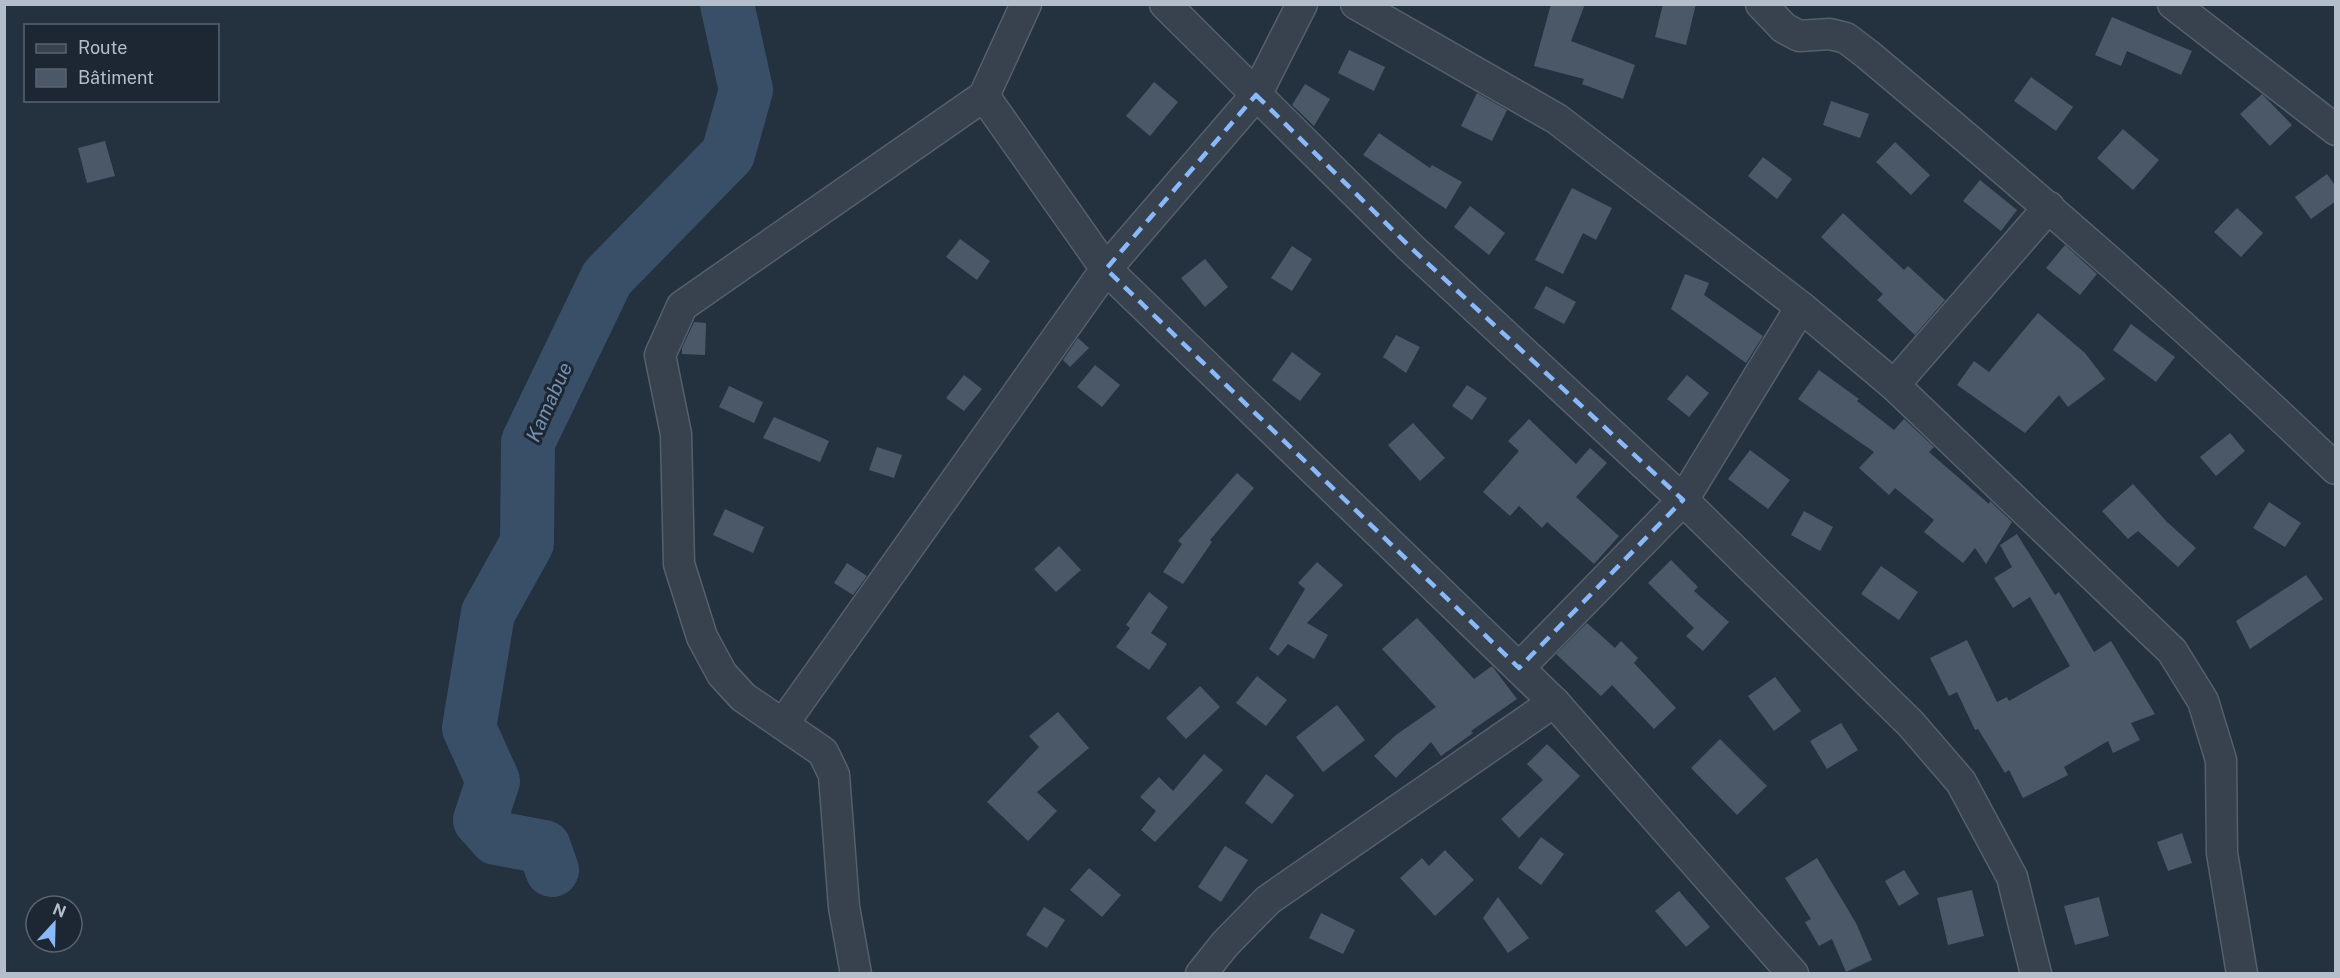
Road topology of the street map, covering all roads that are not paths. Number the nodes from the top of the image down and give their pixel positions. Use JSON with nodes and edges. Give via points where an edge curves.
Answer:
{"nodes":[{"id":1,"x":1026,"y":4,"type":"edge"},
{"id":2,"x":1165,"y":4,"type":"edge"},
{"id":3,"x":1302,"y":4,"type":"edge"},
{"id":4,"x":1356,"y":4,"type":"edge"},
{"id":5,"x":1761,"y":4,"type":"edge"},
{"id":6,"x":2173,"y":4,"type":"edge"},
{"id":7,"x":1256,"y":95,"type":"junction"},
{"id":8,"x":984,"y":96,"type":"junction"},
{"id":9,"x":2336,"y":130,"type":"edge"},
{"id":10,"x":2049,"y":207,"type":"junction"},
{"id":11,"x":1106,"y":269,"type":"junction"},
{"id":12,"x":1800,"y":307,"type":"junction"},
{"id":13,"x":1894,"y":385,"type":"junction"},
{"id":14,"x":2336,"y":469,"type":"edge"},
{"id":15,"x":1683,"y":500,"type":"junction"},
{"id":16,"x":1520,"y":668,"type":"junction"},
{"id":17,"x":1554,"y":702,"type":"junction"},
{"id":18,"x":783,"y":724,"type":"junction"},
{"id":19,"x":856,"y":974,"type":"edge"},
{"id":20,"x":1201,"y":974,"type":"edge"},
{"id":21,"x":1793,"y":974,"type":"edge"},
{"id":22,"x":2036,"y":974,"type":"edge"},
{"id":23,"x":2242,"y":974,"type":"edge"}],
"edges":[{"from":1,"to":8,"type":"street"},
{"from":2,"to":7,"type":"street"},
{"from":3,"to":7,"type":"street"},
{"from":4,"to":12,"type":"street","via":[[1557,119]]},
{"from":5,"to":10,"type":"street","via":[[1784,28],[1799,36],[1830,34],[1846,38]]},
{"from":6,"to":9,"type":"street"},
{"from":7,"to":11,"type":"street"},
{"from":7,"to":15,"type":"street","via":[[1410,247]]},
{"from":8,"to":11,"type":"street"},
{"from":8,"to":18,"type":"street","via":[[682,306],[660,355],[676,434],[679,564],[702,637],[722,674],[743,697]]},
{"from":10,"to":13,"type":"street"},
{"from":10,"to":14,"type":"street"},
{"from":11,"to":16,"type":"street"},
{"from":11,"to":18,"type":"street"},
{"from":12,"to":13,"type":"street"},
{"from":12,"to":15,"type":"street"},
{"from":13,"to":23,"type":"street","via":[[2172,651],[2203,701],[2221,760],[2222,853]]},
{"from":15,"to":16,"type":"street"},
{"from":15,"to":22,"type":"street","via":[[1911,724],[1961,782],[2012,877]]},
{"from":16,"to":17,"type":"street"},
{"from":17,"to":20,"type":"street","via":[[1268,900]]},
{"from":17,"to":21,"type":"street"},
{"from":18,"to":19,"type":"street","via":[[824,752],[834,775],[844,907]]}]}
